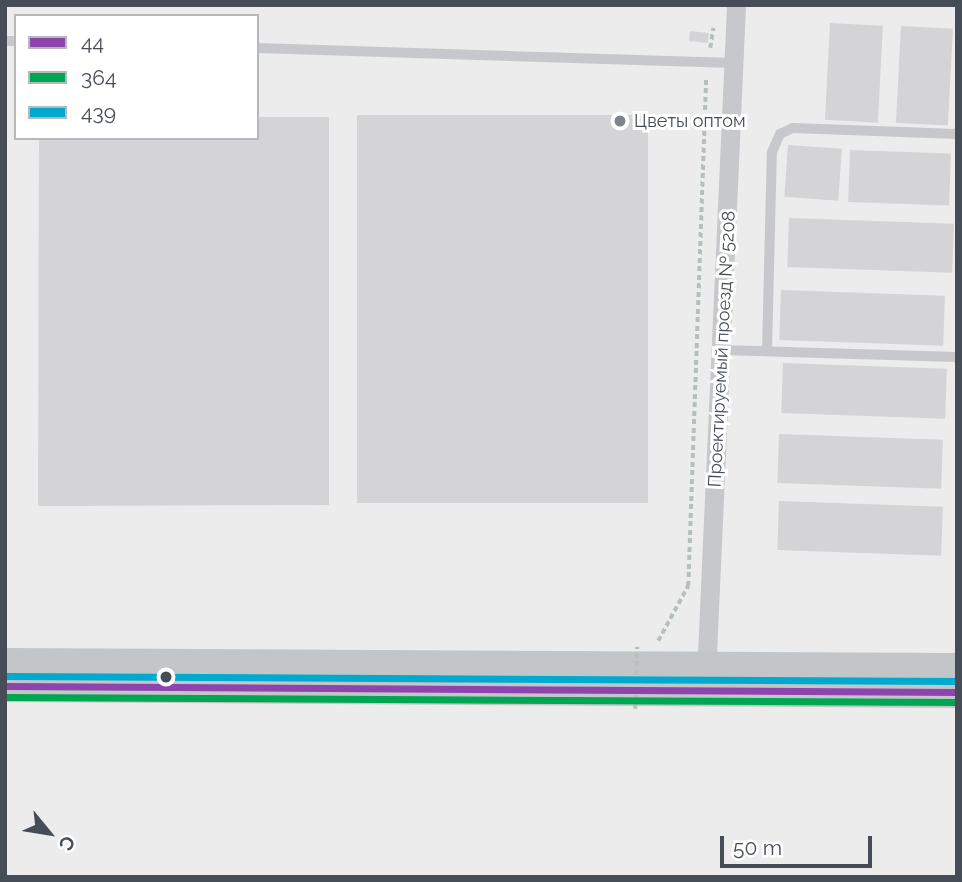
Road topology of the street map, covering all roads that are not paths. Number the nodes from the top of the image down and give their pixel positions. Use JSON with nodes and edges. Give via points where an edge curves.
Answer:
{"nodes":[{"id":1,"x":736,"y":5,"type":"edge"},
{"id":2,"x":259,"y":48,"type":"edge"},
{"id":3,"x":734,"y":63,"type":"junction"},
{"id":4,"x":957,"y":134,"type":"edge"},
{"id":5,"x":723,"y":350,"type":"junction"},
{"id":6,"x":767,"y":351,"type":"junction"},
{"id":7,"x":957,"y":356,"type":"edge"},
{"id":8,"x":5,"y":664,"type":"edge"},
{"id":9,"x":957,"y":669,"type":"edge"},
{"id":10,"x":706,"y":680,"type":"junction"},
{"id":11,"x":5,"y":686,"type":"edge"},
{"id":12,"x":957,"y":692,"type":"edge"}],
"edges":[{"from":1,"to":3,"type":"street","name":"Проектируемый проезд № 5208"},
{"from":2,"to":3,"type":"lane"},
{"from":3,"to":5,"type":"street","name":"Проектируемый проезд № 5208"},
{"from":4,"to":6,"type":"lane","via":[[793,128],[780,134],[772,152]]},
{"from":5,"to":6,"type":"lane"},
{"from":5,"to":10,"type":"street","name":"Проектируемый проезд № 5208"},
{"from":6,"to":7,"type":"lane"},
{"from":8,"to":10,"type":"main road"},
{"from":9,"to":10,"type":"main road"},
{"from":10,"to":11,"type":"main road"},
{"from":10,"to":12,"type":"main road"}]}
